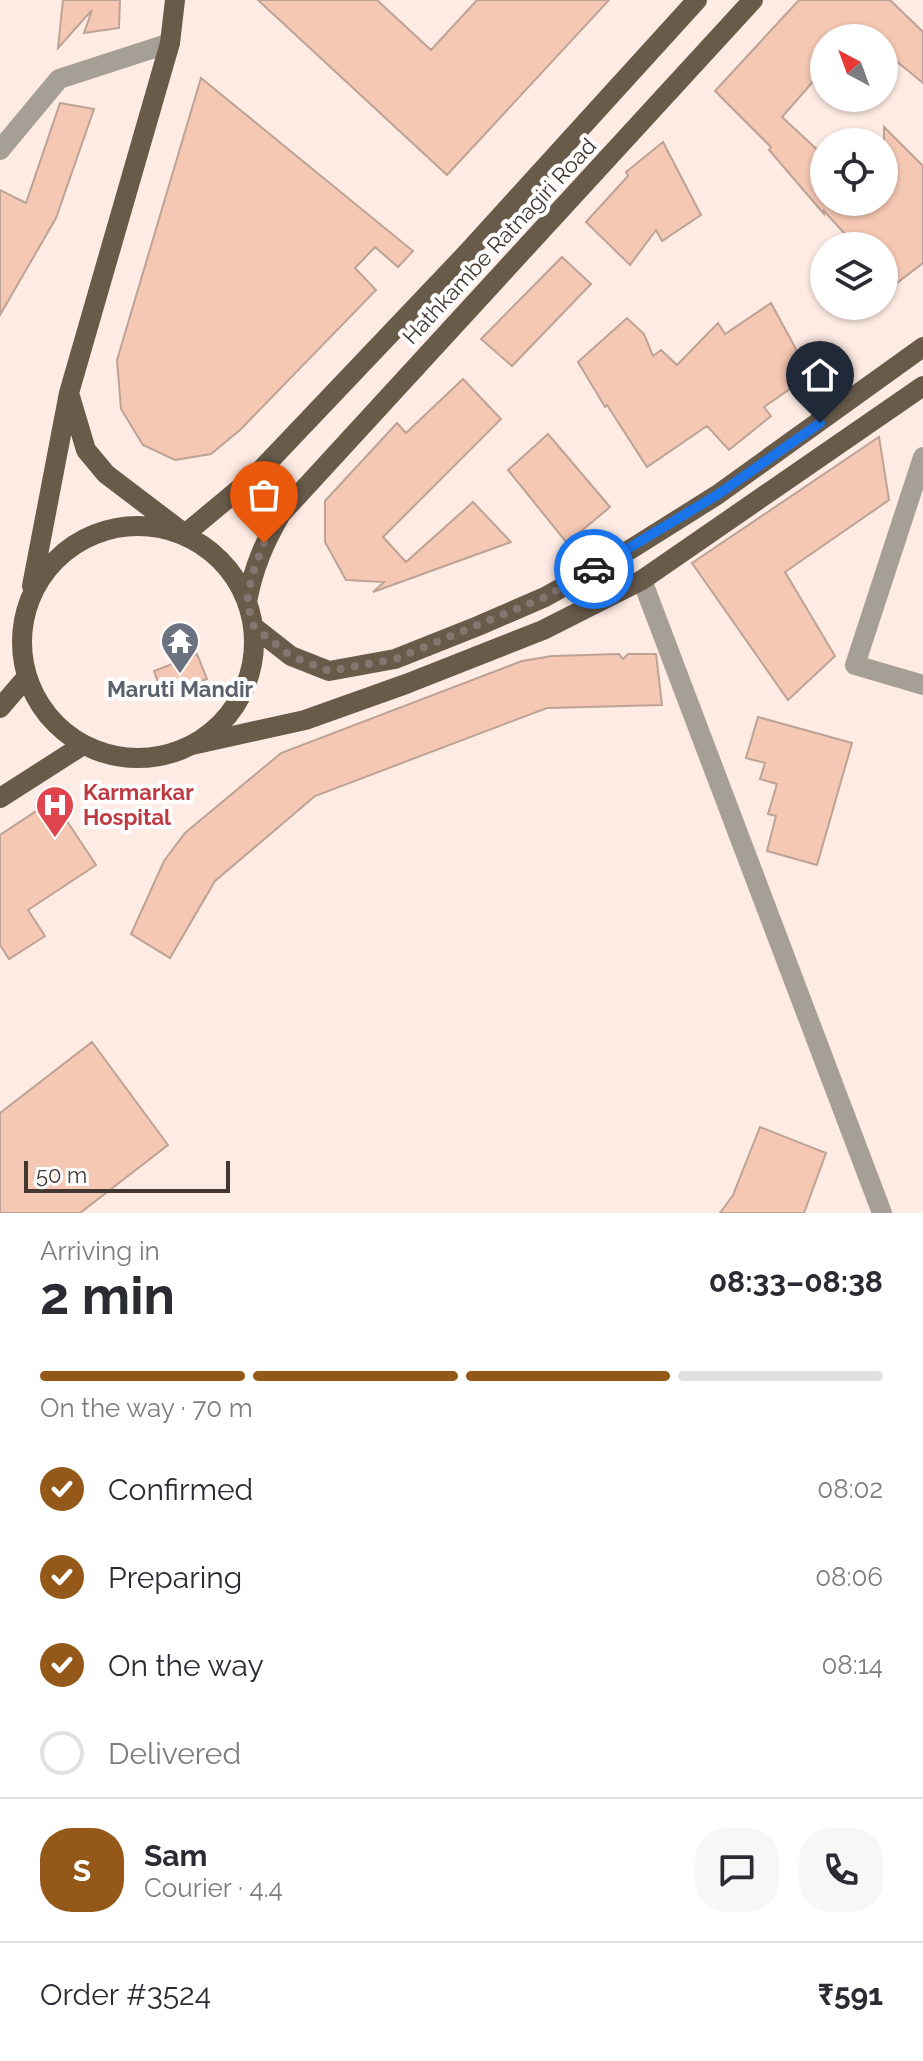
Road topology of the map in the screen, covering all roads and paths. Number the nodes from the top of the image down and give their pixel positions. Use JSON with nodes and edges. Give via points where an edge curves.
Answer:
{"nodes":[{"id":1,"x":175,"y":0,"type":"edge"},
{"id":2,"x":697,"y":0,"type":"edge"},
{"id":3,"x":753,"y":0,"type":"edge"},
{"id":4,"x":170,"y":43,"type":"junction"},
{"id":5,"x":0,"y":150,"type":"edge"},
{"id":6,"x":923,"y":347,"type":"edge"},
{"id":7,"x":923,"y":386,"type":"edge"},
{"id":8,"x":69,"y":393,"type":"junction"},
{"id":9,"x":923,"y":457,"type":"edge"},
{"id":10,"x":185,"y":534,"type":"junction"},
{"id":11,"x":642,"y":580,"type":"junction"},
{"id":12,"x":29,"y":598,"type":"junction"},
{"id":13,"x":247,"y":602,"type":"junction"},
{"id":14,"x":254,"y":627,"type":"junction"},
{"id":15,"x":25,"y":679,"type":"junction"},
{"id":16,"x":923,"y":685,"type":"edge"},
{"id":17,"x":0,"y":708,"type":"edge"},
{"id":18,"x":83,"y":745,"type":"junction"},
{"id":19,"x":192,"y":745,"type":"junction"},
{"id":20,"x":0,"y":798,"type":"edge"},
{"id":21,"x":882,"y":1213,"type":"edge"}],
"edges":[{"from":1,"to":4,"type":"main road"},
{"from":2,"to":10,"type":"main road","via":[[256,475]]},
{"from":3,"to":13,"type":"main road","name":"Hathkambe Ratnagiri Road","via":[[281,514],[256,564]]},
{"from":4,"to":5,"type":"street","via":[[59,79]]},
{"from":4,"to":8,"type":"main road"},
{"from":6,"to":14,"type":"main road","via":[[730,486],[643,541],[545,597],[478,626],[395,659],[329,671],[291,656]]},
{"from":7,"to":11,"type":"main road"},
{"from":8,"to":10,"type":"main road","via":[[86,450],[106,474]]},
{"from":8,"to":12,"type":"main road"},
{"from":9,"to":16,"type":"street","via":[[855,665]]},
{"from":10,"to":12,"type":"main road","via":[[149,526],[112,528],[77,542],[49,567]]},
{"from":10,"to":13,"type":"main road","via":[[235,574]]},
{"from":11,"to":19,"type":"main road","via":[[543,630],[406,684],[305,720]]},
{"from":11,"to":21,"type":"street"},
{"from":12,"to":15,"type":"main road","via":[[22,627]]},
{"from":13,"to":14,"type":"main road"},
{"from":14,"to":19,"type":"main road","via":[[253,662],[241,695],[220,724]]},
{"from":15,"to":17,"type":"main road"},
{"from":15,"to":18,"type":"main road","via":[[49,719]]},
{"from":18,"to":19,"type":"main road","via":[[135,758]]},
{"from":18,"to":20,"type":"main road"}]}
